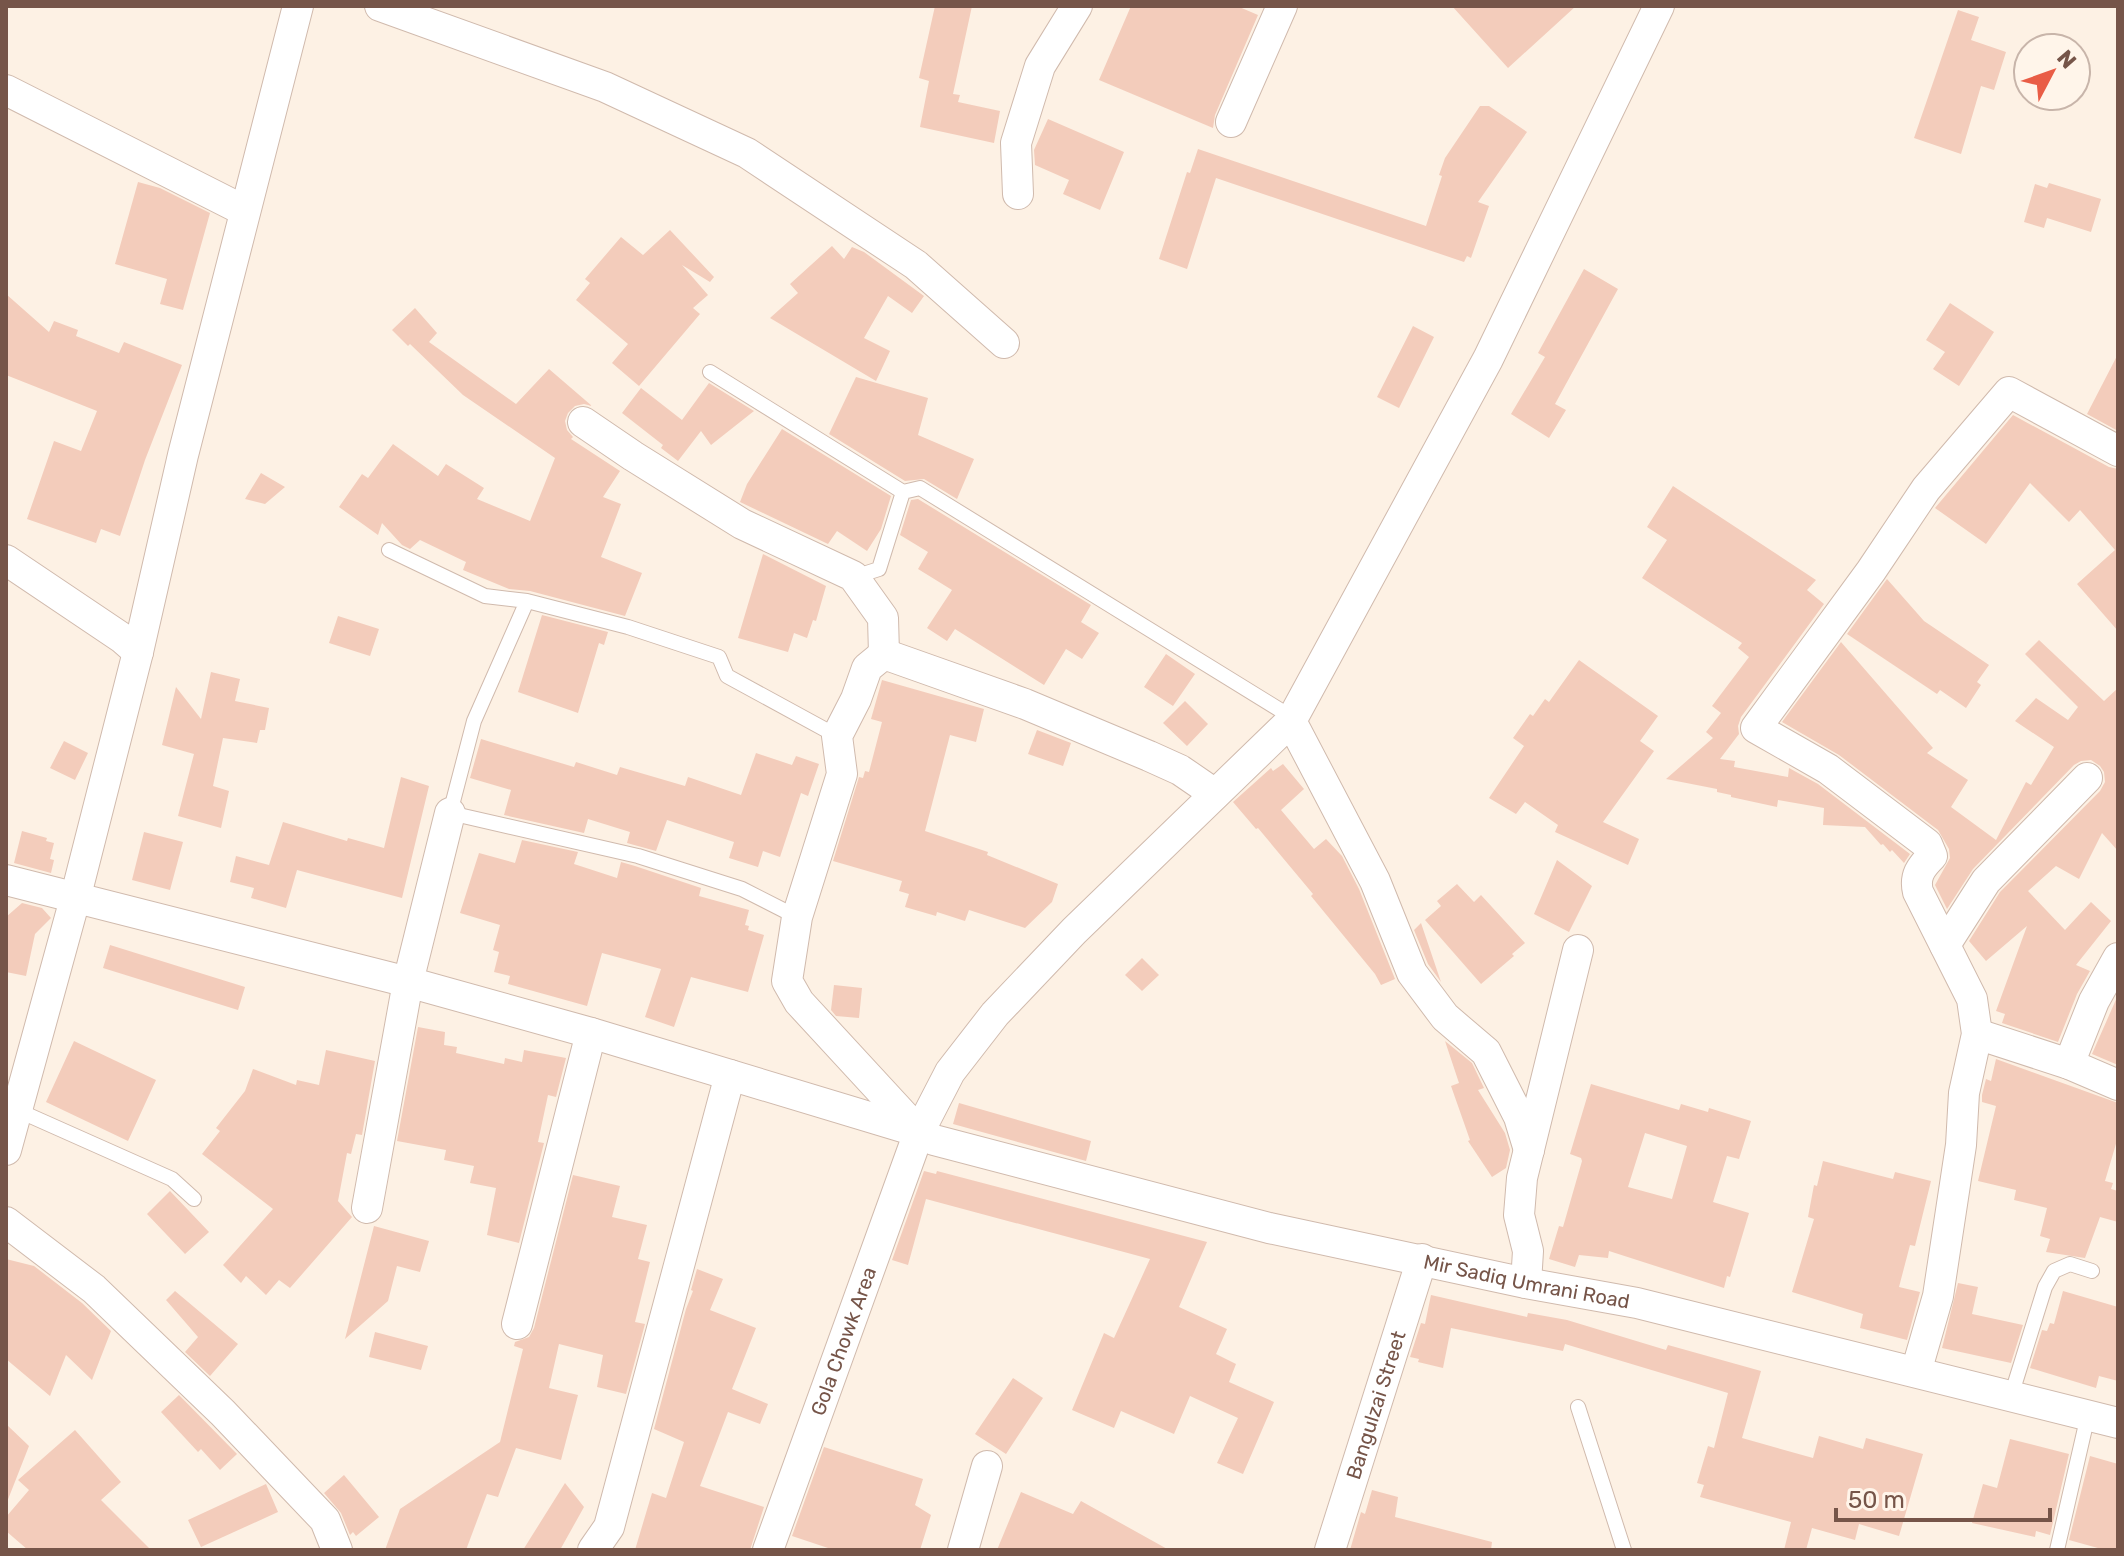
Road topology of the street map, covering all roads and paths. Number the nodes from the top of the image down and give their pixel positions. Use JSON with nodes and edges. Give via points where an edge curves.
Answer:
{"nodes":[{"id":1,"x":298,"y":6,"type":"edge"},
{"id":2,"x":380,"y":6,"type":"edge"},
{"id":3,"x":1077,"y":6,"type":"edge"},
{"id":4,"x":1282,"y":6,"type":"edge"},
{"id":5,"x":1659,"y":6,"type":"edge"},
{"id":6,"x":6,"y":90,"type":"edge"},
{"id":7,"x":1231,"y":122,"type":"dead end"},
{"id":8,"x":1018,"y":194,"type":"dead end"},
{"id":9,"x":245,"y":211,"type":"junction"},
{"id":10,"x":1004,"y":343,"type":"dead end"},
{"id":11,"x":710,"y":372,"type":"dead end"},
{"id":12,"x":583,"y":422,"type":"dead end"},
{"id":13,"x":2118,"y":451,"type":"edge"},
{"id":14,"x":903,"y":492,"type":"junction"},
{"id":15,"x":389,"y":550,"type":"dead end"},
{"id":16,"x":6,"y":560,"type":"edge"},
{"id":17,"x":854,"y":577,"type":"junction"},
{"id":18,"x":527,"y":601,"type":"junction"},
{"id":19,"x":138,"y":652,"type":"junction"},
{"id":20,"x":884,"y":654,"type":"junction"},
{"id":21,"x":1292,"y":719,"type":"junction"},
{"id":22,"x":837,"y":736,"type":"junction"},
{"id":23,"x":2087,"y":778,"type":"dead end"},
{"id":24,"x":1215,"y":794,"type":"junction"},
{"id":25,"x":450,"y":813,"type":"junction"},
{"id":26,"x":6,"y":880,"type":"edge"},
{"id":27,"x":75,"y":899,"type":"junction"},
{"id":28,"x":797,"y":917,"type":"junction"},
{"id":29,"x":1945,"y":945,"type":"junction"},
{"id":30,"x":1578,"y":950,"type":"dead end"},
{"id":31,"x":2118,"y":958,"type":"edge"},
{"id":32,"x":408,"y":982,"type":"junction"},
{"id":33,"x":591,"y":1033,"type":"junction"},
{"id":34,"x":1977,"y":1034,"type":"junction"},
{"id":35,"x":2069,"y":1064,"type":"junction"},
{"id":36,"x":730,"y":1075,"type":"junction"},
{"id":37,"x":2118,"y":1085,"type":"edge"},
{"id":38,"x":17,"y":1110,"type":"junction"},
{"id":39,"x":927,"y":1136,"type":"junction"},
{"id":40,"x":6,"y":1150,"type":"edge"},
{"id":41,"x":1529,"y":1150,"type":"junction"},
{"id":42,"x":194,"y":1199,"type":"dead end"},
{"id":43,"x":367,"y":1208,"type":"dead end"},
{"id":44,"x":6,"y":1222,"type":"edge"},
{"id":45,"x":1422,"y":1259,"type":"junction"},
{"id":46,"x":2092,"y":1271,"type":"dead end"},
{"id":47,"x":1526,"y":1283,"type":"junction"},
{"id":48,"x":517,"y":1324,"type":"dead end"},
{"id":49,"x":1916,"y":1372,"type":"junction"},
{"id":50,"x":2011,"y":1396,"type":"junction"},
{"id":51,"x":1578,"y":1407,"type":"dead end"},
{"id":52,"x":2088,"y":1415,"type":"junction"},
{"id":53,"x":2118,"y":1423,"type":"edge"},
{"id":54,"x":987,"y":1466,"type":"dead end"},
{"id":55,"x":337,"y":1550,"type":"edge"},
{"id":56,"x":593,"y":1550,"type":"edge"},
{"id":57,"x":768,"y":1550,"type":"edge"},
{"id":58,"x":963,"y":1550,"type":"edge"},
{"id":59,"x":1330,"y":1550,"type":"edge"},
{"id":60,"x":1624,"y":1550,"type":"edge"},
{"id":61,"x":2057,"y":1550,"type":"edge"}],
"edges":[{"from":1,"to":9,"type":"street"},
{"from":2,"to":10,"type":"street","via":[[605,87],[747,153],[916,265]]},
{"from":3,"to":8,"type":"street","via":[[1040,66],[1016,143]]},
{"from":4,"to":7,"type":"street"},
{"from":5,"to":21,"type":"street","name":"Gola Chowk Area","via":[[1488,359]]},
{"from":6,"to":9,"type":"street"},
{"from":9,"to":19,"type":"street"},
{"from":11,"to":14,"type":"lane"},
{"from":12,"to":17,"type":"street","via":[[742,524]]},
{"from":13,"to":29,"type":"street","via":[[2009,392],[1926,489],[1756,728],[1828,769],[1927,844],[1932,856],[1915,881]]},
{"from":14,"to":17,"type":"lane","via":[[879,569]]},
{"from":14,"to":21,"type":"lane","via":[[920,488]]},
{"from":15,"to":18,"type":"lane","via":[[485,596]]},
{"from":16,"to":19,"type":"street"},
{"from":17,"to":20,"type":"street","via":[[883,618]]},
{"from":18,"to":22,"type":"lane","via":[[719,657],[727,676]]},
{"from":18,"to":25,"type":"lane","via":[[474,721]]},
{"from":19,"to":27,"type":"street"},
{"from":20,"to":22,"type":"street","via":[[867,668]]},
{"from":20,"to":24,"type":"street","via":[[1122,744],[1180,770]]},
{"from":21,"to":24,"type":"street","name":"Gola Chowk Area"},
{"from":21,"to":41,"type":"street","via":[[1375,881],[1412,973],[1445,1017],[1486,1052],[1519,1117]]},
{"from":22,"to":28,"type":"street","via":[[842,774]]},
{"from":23,"to":29,"type":"street","via":[[1986,881]]},
{"from":24,"to":39,"type":"street","name":"Gola Chowk Area","via":[[995,1014],[950,1072]]},
{"from":25,"to":28,"type":"lane","via":[[638,856],[742,889]]},
{"from":25,"to":32,"type":"street"},
{"from":26,"to":27,"type":"street","name":"Mir Sadiq Umrani Road"},
{"from":27,"to":32,"type":"street","name":"Mir Sadiq Umrani Road"},
{"from":27,"to":38,"type":"street"},
{"from":28,"to":39,"type":"street","via":[[787,981],[799,1002]]},
{"from":29,"to":34,"type":"street","via":[[1972,999]]},
{"from":30,"to":41,"type":"street"},
{"from":31,"to":35,"type":"street"},
{"from":32,"to":33,"type":"street","name":"Mir Sadiq Umrani Road"},
{"from":32,"to":43,"type":"street"},
{"from":33,"to":36,"type":"street","name":"Mir Sadiq Umrani Road"},
{"from":33,"to":48,"type":"street"},
{"from":34,"to":35,"type":"street"},
{"from":34,"to":49,"type":"street","via":[[1964,1093],[1938,1296]]},
{"from":35,"to":37,"type":"street"},
{"from":36,"to":39,"type":"street","name":"Mir Sadiq Umrani Road"},
{"from":36,"to":56,"type":"street","via":[[609,1527]]},
{"from":38,"to":40,"type":"street"},
{"from":38,"to":42,"type":"lane","via":[[172,1179]]},
{"from":39,"to":45,"type":"street","name":"Mir Sadiq Umrani Road","via":[[1269,1228]]},
{"from":39,"to":57,"type":"street","name":"Gola Chowk Area"},
{"from":41,"to":47,"type":"street","via":[[1519,1215],[1528,1251]]},
{"from":44,"to":55,"type":"street","via":[[94,1289],[223,1413],[325,1520]]},
{"from":45,"to":47,"type":"street","name":"Mir Sadiq Umrani Road"},
{"from":45,"to":59,"type":"street","name":"Bangulzai Street"},
{"from":46,"to":50,"type":"lane","via":[[2070,1264],[2054,1271]]},
{"from":47,"to":49,"type":"street","name":"Mir Sadiq Umrani Road","via":[[1637,1303]]},
{"from":49,"to":50,"type":"street","name":"Mir Sadiq Umrani Road"},
{"from":50,"to":52,"type":"street","name":"Mir Sadiq Umrani Road"},
{"from":51,"to":60,"type":"lane"},
{"from":52,"to":53,"type":"street","name":"Mir Sadiq Umrani Road"},
{"from":52,"to":61,"type":"lane"},
{"from":54,"to":58,"type":"street"}]}
